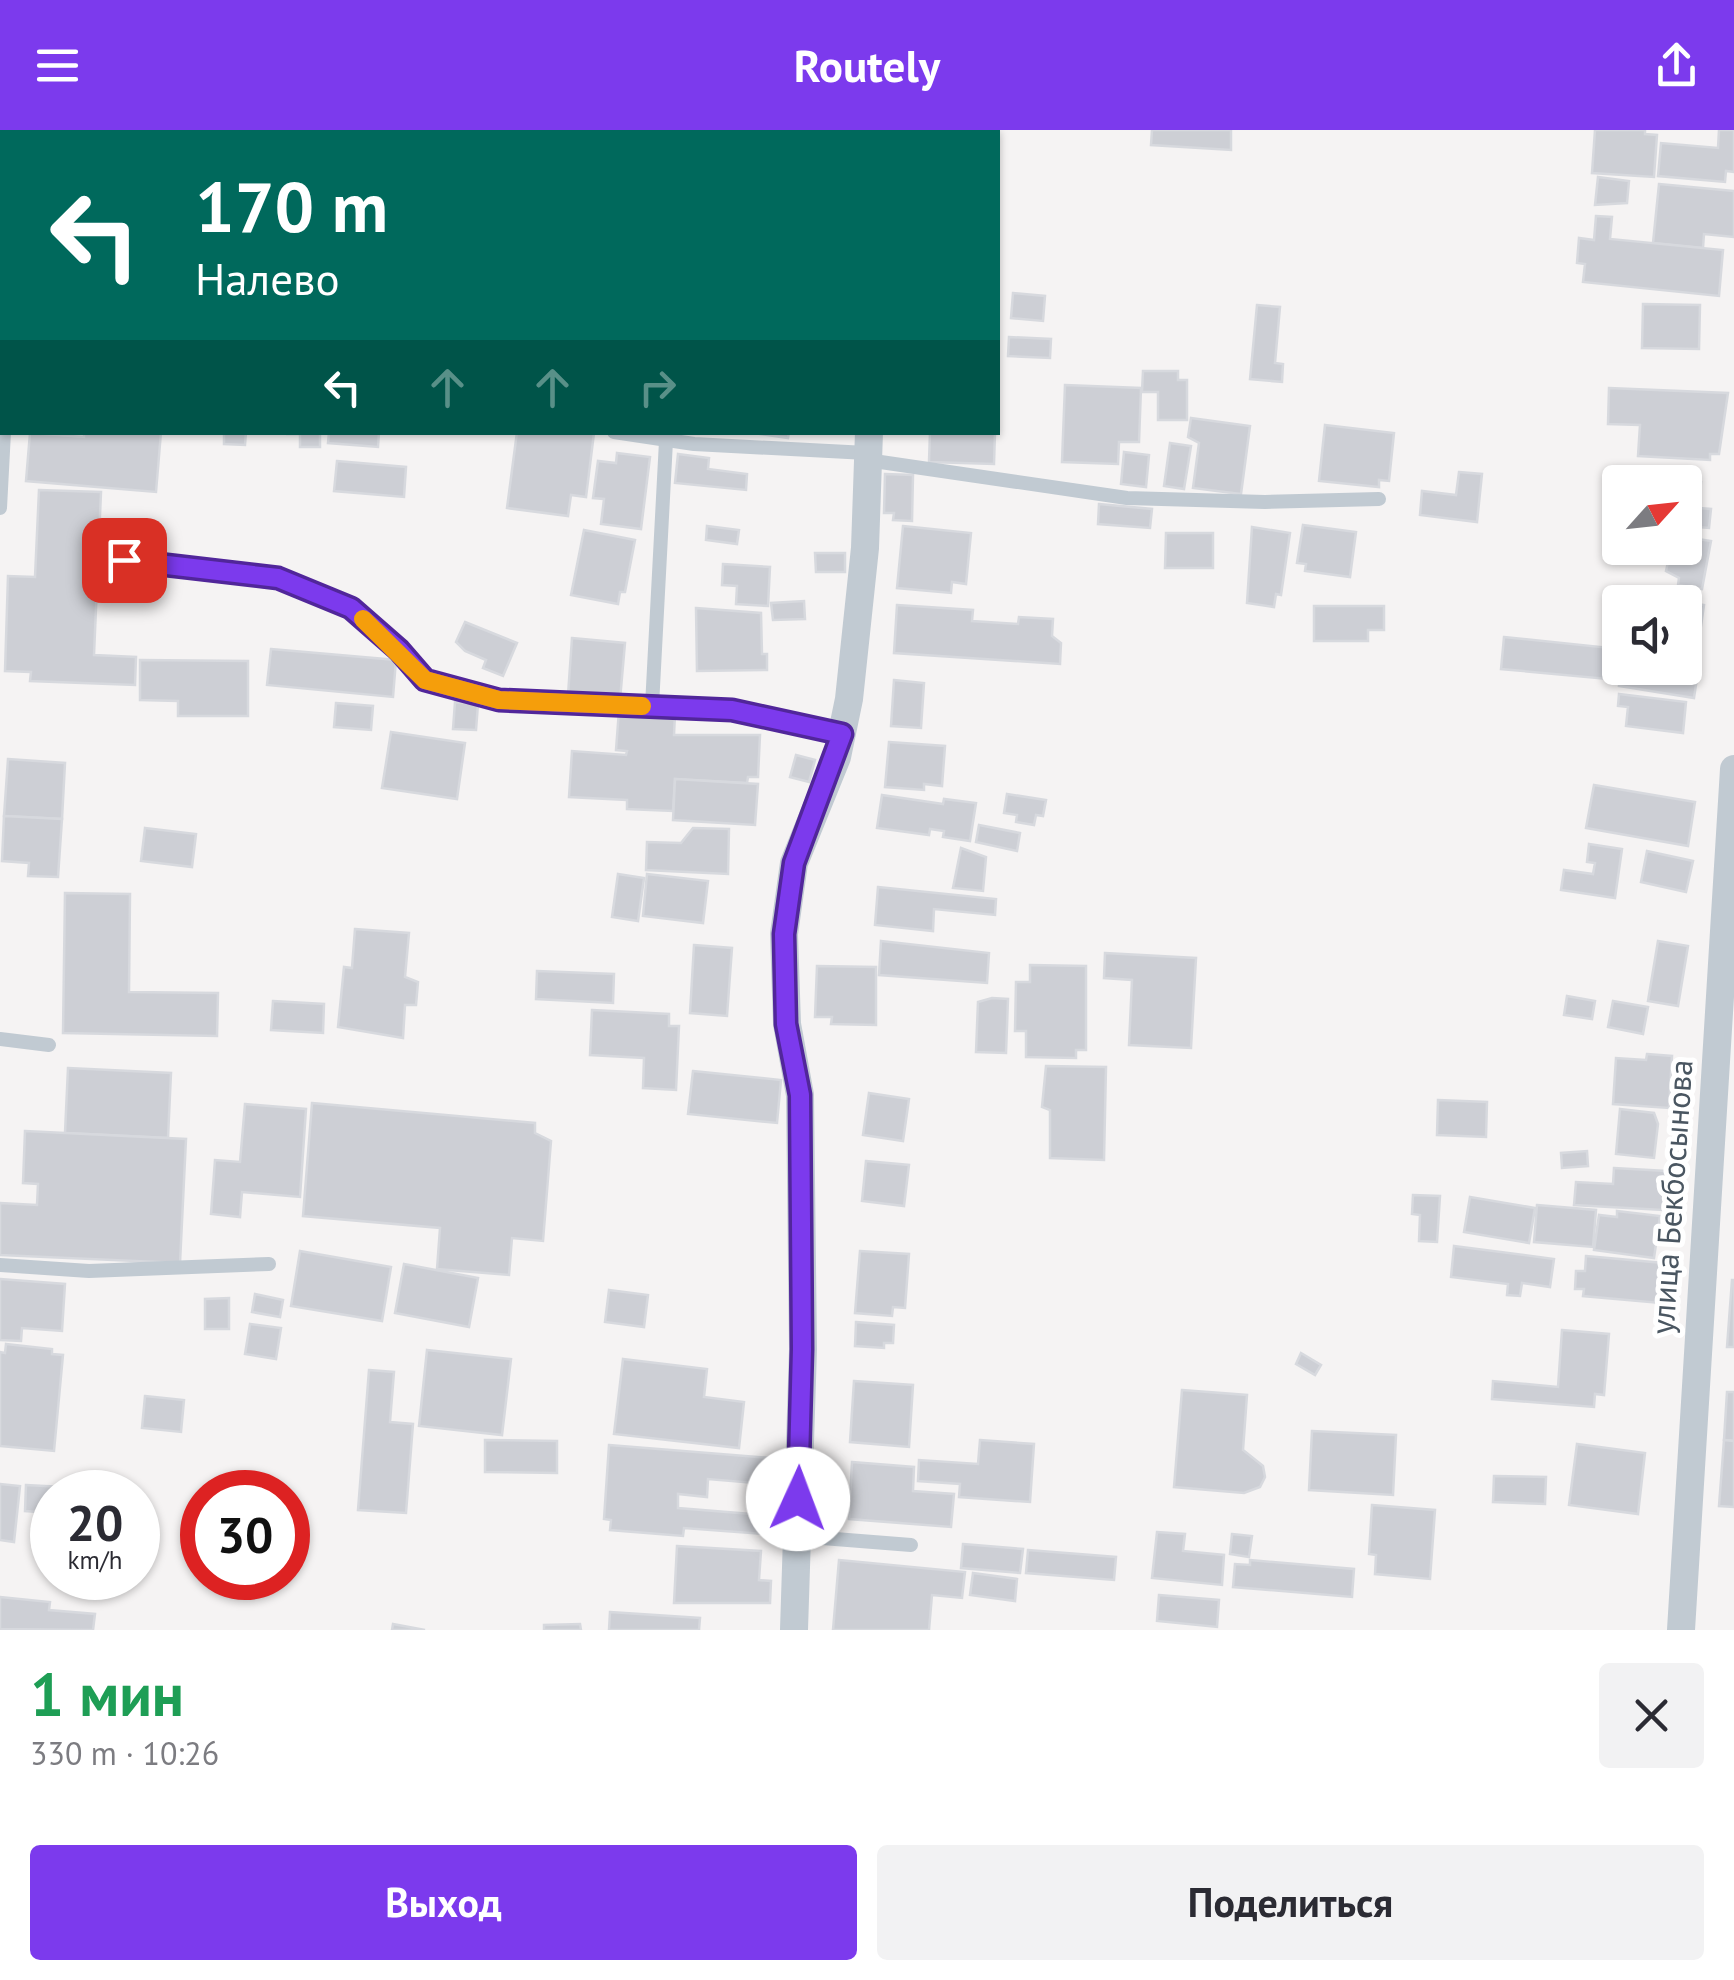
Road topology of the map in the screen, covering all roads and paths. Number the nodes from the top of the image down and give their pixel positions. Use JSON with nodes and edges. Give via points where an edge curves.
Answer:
{"nodes":[{"id":1,"x":4,"y":435,"type":"edge"},
{"id":2,"x":631,"y":435,"type":"edge"},
{"id":3,"x":666,"y":441,"type":"junction"},
{"id":4,"x":868,"y":448,"type":"edge"},
{"id":5,"x":1379,"y":498,"type":"dead end"},
{"id":6,"x":0,"y":508,"type":"edge"},
{"id":7,"x":124,"y":560,"type":"dead end"},
{"id":8,"x":652,"y":706,"type":"junction"},
{"id":9,"x":842,"y":734,"type":"junction"},
{"id":10,"x":1734,"y":769,"type":"edge"},
{"id":11,"x":0,"y":1039,"type":"edge"},
{"id":12,"x":50,"y":1045,"type":"dead end"},
{"id":13,"x":269,"y":1264,"type":"dead end"},
{"id":14,"x":0,"y":1266,"type":"edge"},
{"id":15,"x":797,"y":1536,"type":"junction"},
{"id":16,"x":910,"y":1545,"type":"dead end"},
{"id":17,"x":794,"y":1630,"type":"edge"},
{"id":18,"x":1681,"y":1630,"type":"edge"}],
"edges":[{"from":1,"to":6,"type":"lane"},
{"from":2,"to":3,"type":"lane"},
{"from":3,"to":4,"type":"lane"},
{"from":3,"to":8,"type":"lane"},
{"from":4,"to":5,"type":"lane","via":[[1127,498]]},
{"from":4,"to":9,"type":"street","via":[[865,548]]},
{"from":7,"to":8,"type":"lane","via":[[278,578],[351,608],[425,680],[499,700]]},
{"from":8,"to":9,"type":"lane","via":[[732,710]]},
{"from":9,"to":15,"type":"street","via":[[794,863],[784,934],[786,1024],[800,1095]]},
{"from":10,"to":18,"type":"street","name":"улица Бекбосынова"},
{"from":11,"to":12,"type":"lane"},
{"from":13,"to":14,"type":"lane","via":[[88,1271]]},
{"from":15,"to":16,"type":"lane"},
{"from":15,"to":17,"type":"street"}]}
